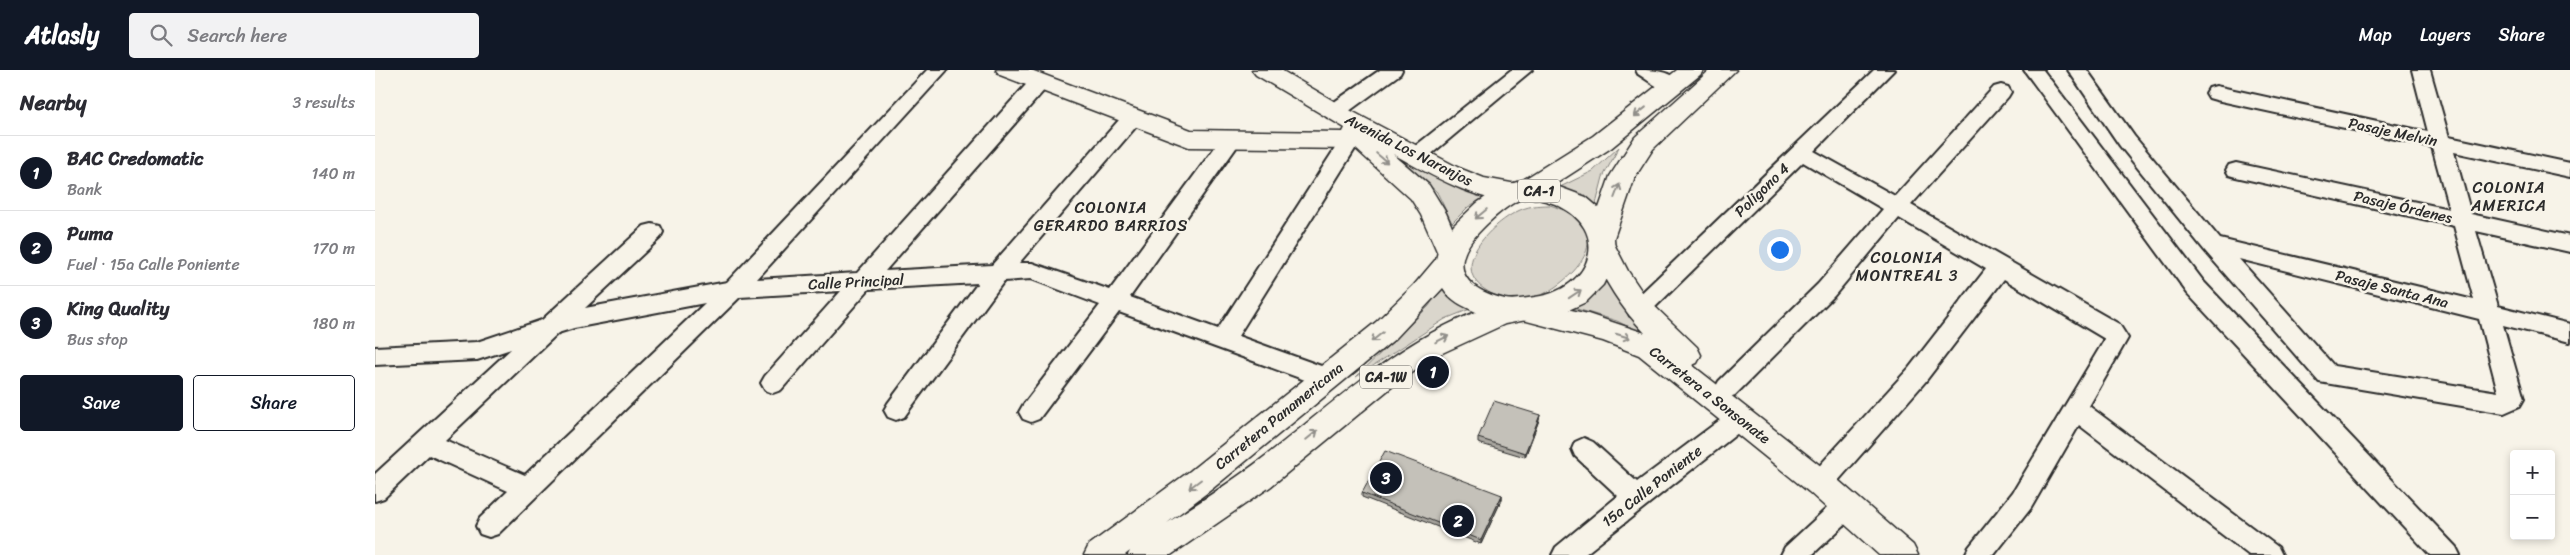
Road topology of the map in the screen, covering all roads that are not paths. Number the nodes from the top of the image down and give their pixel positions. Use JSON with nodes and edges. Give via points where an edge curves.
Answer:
{"nodes":[{"id":1,"x":938,"y":70,"type":"edge"},
{"id":2,"x":1008,"y":70,"type":"edge"},
{"id":3,"x":1264,"y":70,"type":"edge"},
{"id":4,"x":1393,"y":70,"type":"edge"},
{"id":5,"x":1523,"y":70,"type":"edge"},
{"id":6,"x":1645,"y":70,"type":"edge"},
{"id":7,"x":1692,"y":70,"type":"edge"},
{"id":8,"x":1724,"y":70,"type":"edge"},
{"id":9,"x":1885,"y":70,"type":"edge"},
{"id":10,"x":2033,"y":70,"type":"edge"},
{"id":11,"x":2077,"y":70,"type":"edge"},
{"id":12,"x":2421,"y":70,"type":"edge"},
{"id":13,"x":1040,"y":82,"type":"junction"},
{"id":14,"x":1673,"y":86,"type":"junction"},
{"id":15,"x":2001,"y":92,"type":"dead end"},
{"id":16,"x":2216,"y":93,"type":"dead end"},
{"id":17,"x":1334,"y":112,"type":"junction"},
{"id":18,"x":1133,"y":117,"type":"junction"},
{"id":19,"x":1231,"y":140,"type":"junction"},
{"id":20,"x":1355,"y":141,"type":"junction"},
{"id":21,"x":2441,"y":142,"type":"junction"},
{"id":22,"x":1801,"y":152,"type":"junction"},
{"id":23,"x":1416,"y":156,"type":"junction"},
{"id":24,"x":2236,"y":170,"type":"dead end"},
{"id":25,"x":2570,"y":170,"type":"edge"},
{"id":26,"x":1520,"y":190,"type":"junction"},
{"id":27,"x":1897,"y":207,"type":"junction"},
{"id":28,"x":2463,"y":220,"type":"junction"},
{"id":29,"x":652,"y":232,"type":"dead end"},
{"id":30,"x":1602,"y":242,"type":"junction"},
{"id":31,"x":2570,"y":244,"type":"edge"},
{"id":32,"x":2213,"y":245,"type":"junction"},
{"id":33,"x":1448,"y":257,"type":"junction"},
{"id":34,"x":2001,"y":266,"type":"junction"},
{"id":35,"x":999,"y":273,"type":"junction"},
{"id":36,"x":863,"y":281,"type":"junction"},
{"id":37,"x":734,"y":289,"type":"junction"},
{"id":38,"x":1115,"y":302,"type":"junction"},
{"id":39,"x":1638,"y":310,"type":"junction"},
{"id":40,"x":1518,"y":311,"type":"junction"},
{"id":41,"x":2488,"y":312,"type":"junction"},
{"id":42,"x":551,"y":326,"type":"junction"},
{"id":43,"x":2570,"y":333,"type":"edge"},
{"id":44,"x":1223,"y":341,"type":"junction"},
{"id":45,"x":378,"y":358,"type":"edge"},
{"id":46,"x":1327,"y":378,"type":"junction"},
{"id":47,"x":773,"y":383,"type":"dead end"},
{"id":48,"x":1727,"y":388,"type":"junction"},
{"id":49,"x":2075,"y":409,"type":"junction"},
{"id":50,"x":896,"y":410,"type":"dead end"},
{"id":51,"x":1031,"y":412,"type":"dead end"},
{"id":52,"x":1740,"y":418,"type":"junction"},
{"id":53,"x":426,"y":443,"type":"junction"},
{"id":54,"x":1584,"y":449,"type":"dead end"},
{"id":55,"x":1811,"y":475,"type":"junction"},
{"id":56,"x":529,"y":488,"type":"junction"},
{"id":57,"x":375,"y":490,"type":"edge"},
{"id":58,"x":1636,"y":497,"type":"junction"},
{"id":59,"x":1847,"y":506,"type":"junction"},
{"id":60,"x":489,"y":526,"type":"dead end"},
{"id":61,"x":1100,"y":555,"type":"edge"},
{"id":62,"x":1144,"y":555,"type":"edge"},
{"id":63,"x":1565,"y":555,"type":"edge"},
{"id":64,"x":1794,"y":555,"type":"edge"},
{"id":65,"x":1902,"y":555,"type":"edge"},
{"id":66,"x":1978,"y":555,"type":"edge"},
{"id":67,"x":2269,"y":555,"type":"edge"},
{"id":68,"x":2447,"y":555,"type":"edge"}],
"edges":[{"from":1,"to":37,"type":"street"},
{"from":2,"to":13,"type":"main road"},
{"from":3,"to":17,"type":"main road","name":"Avenida Los Naranjos"},
{"from":4,"to":17,"type":"street"},
{"from":5,"to":23,"type":"street"},
{"from":6,"to":14,"type":"street"},
{"from":7,"to":14,"type":"main road"},
{"from":30,"to":8,"type":"main road","one_way":true,"via":[[1623,176],[1644,143]]},
{"from":9,"to":22,"type":"street","name":"Poligono 4"},
{"from":10,"to":68,"type":"street","via":[[2196,288]]},
{"from":11,"to":32,"type":"street","via":[[2127,141]]},
{"from":12,"to":21,"type":"street"},
{"from":13,"to":18,"type":"main road"},
{"from":13,"to":36,"type":"street"},
{"from":14,"to":26,"type":"main road","one_way":true,"via":[[1602,142]]},
{"from":15,"to":27,"type":"street"},
{"from":16,"to":21,"type":"street","name":"Pasaje Melvin"},
{"from":17,"to":20,"type":"main road","name":"Avenida Los Naranjos"},
{"from":17,"to":23,"type":"main road","name":"Avenida Los Naranjos"},
{"from":18,"to":19,"type":"main road","via":[[1189,138]]},
{"from":18,"to":35,"type":"street"},
{"from":19,"to":20,"type":"main road"},
{"from":19,"to":38,"type":"street"},
{"from":20,"to":33,"type":"main road","name":"Avenida Los Naranjos","one_way":true,"via":[[1420,192],[1433,213]]},
{"from":20,"to":44,"type":"street"},
{"from":21,"to":25,"type":"street","name":"Pasaje Melvin"},
{"from":21,"to":28,"type":"street"},
{"from":22,"to":27,"type":"street"},
{"from":22,"to":39,"type":"street","name":"Poligono 4"},
{"from":23,"to":26,"type":"main road","name":"Avenida Los Naranjos","via":[[1466,182]]},
{"from":24,"to":28,"type":"street","name":"Pasaje Órdenes"},
{"from":26,"to":30,"type":"main road","number":"CA-1","via":[[1549,193],[1577,204],[1589,214]]},
{"from":26,"to":33,"type":"main road","number":"CA-1","one_way":true,"via":[[1471,223],[1457,237]]},
{"from":27,"to":34,"type":"street"},
{"from":27,"to":48,"type":"street","via":[[1825,290]]},
{"from":28,"to":31,"type":"street","name":"Pasaje Órdenes"},
{"from":28,"to":41,"type":"street"},
{"from":29,"to":42,"type":"street"},
{"from":30,"to":39,"type":"main road","name":"Carretera a Sonsonate","via":[[1621,286]]},
{"from":40,"to":30,"type":"main road","one_way":true,"via":[[1558,304],[1586,286],[1596,274]]},
{"from":32,"to":41,"type":"street","name":"Pasaje Santa Ana"},
{"from":32,"to":41,"type":"street","via":[[2327,375],[2504,404],[2512,400]]},
{"from":33,"to":40,"type":"main road","via":[[1458,288],[1470,298],[1484,305]]},
{"from":33,"to":46,"type":"main road","name":"Carretera Panamericana","number":"CA-1W","one_way":true,"via":[[1424,292],[1386,330]]},
{"from":34,"to":49,"type":"street","via":[[2111,330],[2117,338]]},
{"from":34,"to":55,"type":"street","via":[[1917,375]]},
{"from":35,"to":36,"type":"street","name":"Calle Principal"},
{"from":35,"to":38,"type":"street","name":"Calle Principal","via":[[1032,271]]},
{"from":35,"to":50,"type":"street"},
{"from":36,"to":37,"type":"street","name":"Calle Principal"},
{"from":36,"to":47,"type":"street"},
{"from":37,"to":42,"type":"street","name":"Calle Principal"},
{"from":37,"to":56,"type":"street"},
{"from":38,"to":44,"type":"street","name":"Calle Principal"},
{"from":38,"to":51,"type":"street"},
{"from":39,"to":48,"type":"main road","name":"Carretera a Sonsonate"},
{"from":40,"to":52,"type":"main road","name":"Carretera a Sonsonate","one_way":true,"via":[[1587,325],[1649,347]]},
{"from":62,"to":40,"type":"main road","number":"CA-1W","one_way":true,"via":[[1275,466],[1416,352],[1458,331]]},
{"from":41,"to":43,"type":"street","name":"Pasaje Santa Ana"},
{"from":42,"to":45,"type":"street","name":"Calle Principal","via":[[477,351]]},
{"from":42,"to":53,"type":"street"},
{"from":44,"to":46,"type":"street","name":"Calle Principal"},
{"from":46,"to":61,"type":"main road","name":"Carretera Panamericana","number":"CA-1W","one_way":true,"via":[[1201,480]]},
{"from":48,"to":55,"type":"main road","name":"Carretera a Sonsonate"},
{"from":49,"to":66,"type":"street","via":[[2022,500]]},
{"from":49,"to":67,"type":"street"},
{"from":52,"to":55,"type":"main road","name":"Carretera a Sonsonate"},
{"from":52,"to":58,"type":"street","name":"15a Calle Poniente"},
{"from":53,"to":56,"type":"street"},
{"from":53,"to":57,"type":"street"},
{"from":54,"to":58,"type":"street"},
{"from":55,"to":59,"type":"main road","name":"Carretera a Sonsonate"},
{"from":56,"to":60,"type":"street"},
{"from":58,"to":63,"type":"street","name":"15a Calle Poniente"},
{"from":59,"to":64,"type":"street"},
{"from":59,"to":65,"type":"main road","name":"Carretera a Sonsonate"}]}
